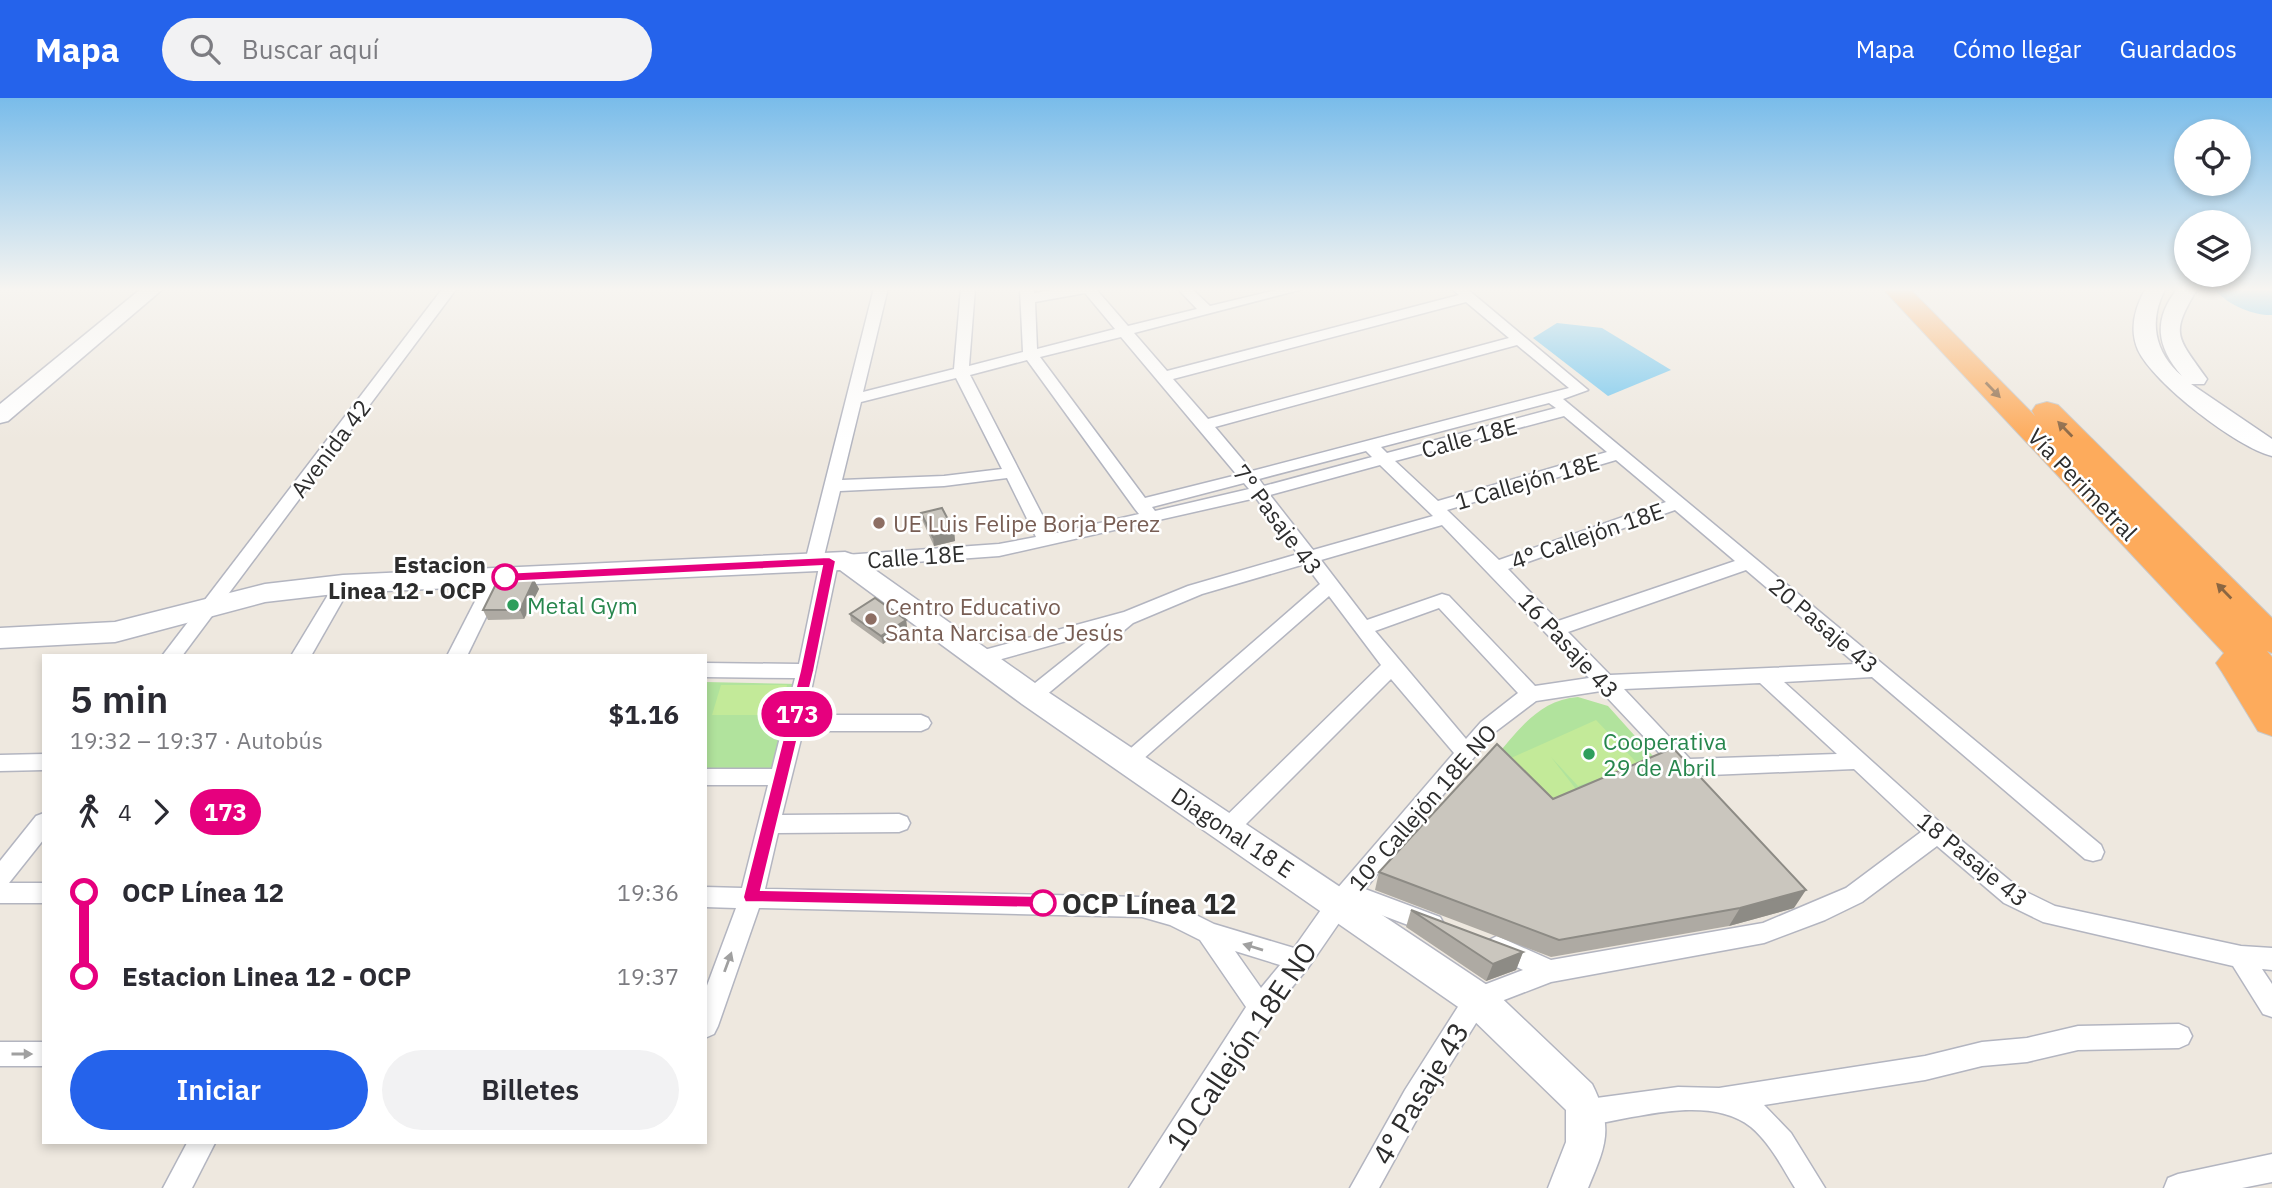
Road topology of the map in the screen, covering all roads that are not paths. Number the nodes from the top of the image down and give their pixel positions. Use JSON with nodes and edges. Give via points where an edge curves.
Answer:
{"nodes":[{"id":1,"x":92,"y":339,"type":"edge"},
{"id":2,"x":412,"y":339,"type":"edge"},
{"id":3,"x":868,"y":339,"type":"edge"},
{"id":4,"x":964,"y":339,"type":"edge"},
{"id":5,"x":1029,"y":339,"type":"edge"},
{"id":6,"x":1094,"y":339,"type":"edge"},
{"id":7,"x":1129,"y":339,"type":"edge"},
{"id":8,"x":1299,"y":339,"type":"edge"},
{"id":9,"x":1944,"y":339,"type":"edge"},
{"id":10,"x":1975,"y":339,"type":"edge"},
{"id":11,"x":2148,"y":339,"type":"edge"},
{"id":12,"x":2171,"y":339,"type":"edge"},
{"id":13,"x":1518,"y":340,"type":"joint"},
{"id":14,"x":1030,"y":354,"type":"junction"},
{"id":15,"x":961,"y":372,"type":"junction"},
{"id":16,"x":1162,"y":377,"type":"junction"},
{"id":17,"x":853,"y":399,"type":"junction"},
{"id":18,"x":1560,"y":404,"type":"junction"},
{"id":19,"x":0,"y":415,"type":"edge"},
{"id":20,"x":1205,"y":425,"type":"junction"},
{"id":21,"x":2272,"y":434,"type":"edge"},
{"id":22,"x":1371,"y":447,"type":"junction"},
{"id":23,"x":2272,"y":449,"type":"edge"},
{"id":24,"x":1619,"y":454,"type":"junction"},
{"id":25,"x":1385,"y":460,"type":"junction"},
{"id":26,"x":1010,"y":473,"type":"junction"},
{"id":27,"x":1249,"y":478,"type":"junction"},
{"id":28,"x":834,"y":486,"type":"junction"},
{"id":29,"x":1260,"y":492,"type":"junction"},
{"id":30,"x":1679,"y":503,"type":"junction"},
{"id":31,"x":1146,"y":512,"type":"junction"},
{"id":32,"x":1440,"y":513,"type":"junction"},
{"id":33,"x":2133,"y":537,"type":"junction"},
{"id":34,"x":1046,"y":541,"type":"junction"},
{"id":35,"x":1309,"y":557,"type":"junction"},
{"id":36,"x":829,"y":561,"type":"junction"},
{"id":37,"x":1750,"y":562,"type":"junction"},
{"id":38,"x":1496,"y":567,"type":"junction"},
{"id":39,"x":496,"y":578,"type":"junction"},
{"id":40,"x":343,"y":584,"type":"junction"},
{"id":41,"x":1329,"y":586,"type":"junction"},
{"id":42,"x":209,"y":608,"type":"junction"},
{"id":43,"x":1130,"y":617,"type":"junction"},
{"id":44,"x":1363,"y":628,"type":"junction"},
{"id":45,"x":1556,"y":629,"type":"junction"},
{"id":46,"x":0,"y":638,"type":"edge"},
{"id":47,"x":2272,"y":640,"type":"edge"},
{"id":48,"x":174,"y":654,"type":"edge"},
{"id":49,"x":302,"y":654,"type":"edge"},
{"id":50,"x":458,"y":654,"type":"edge"},
{"id":51,"x":980,"y":658,"type":"junction"},
{"id":52,"x":1392,"y":666,"type":"junction"},
{"id":53,"x":707,"y":670,"type":"edge"},
{"id":54,"x":1878,"y":670,"type":"junction"},
{"id":55,"x":807,"y":671,"type":"junction"},
{"id":56,"x":1763,"y":674,"type":"junction"},
{"id":57,"x":2272,"y":680,"type":"edge"},
{"id":58,"x":1604,"y":683,"type":"junction"},
{"id":59,"x":1531,"y":694,"type":"junction"},
{"id":60,"x":1032,"y":696,"type":"junction"},
{"id":61,"x":2272,"y":721,"type":"edge"},
{"id":62,"x":795,"y":723,"type":"junction"},
{"id":63,"x":921,"y":723,"type":"dead end"},
{"id":64,"x":1466,"y":752,"type":"junction"},
{"id":65,"x":1126,"y":761,"type":"junction"},
{"id":66,"x":1860,"y":761,"type":"junction"},
{"id":67,"x":42,"y":762,"type":"edge"},
{"id":68,"x":0,"y":763,"type":"edge"},
{"id":69,"x":1685,"y":767,"type":"junction"},
{"id":70,"x":707,"y":777,"type":"edge"},
{"id":71,"x":781,"y":777,"type":"junction"},
{"id":72,"x":1702,"y":786,"type":"edge"},
{"id":73,"x":899,"y":823,"type":"dead end"},
{"id":74,"x":769,"y":824,"type":"junction"},
{"id":75,"x":42,"y":825,"type":"edge"},
{"id":76,"x":1228,"y":828,"type":"junction"},
{"id":77,"x":1937,"y":833,"type":"junction"},
{"id":78,"x":2093,"y":852,"type":"dead end"},
{"id":79,"x":0,"y":878,"type":"edge"},
{"id":80,"x":0,"y":893,"type":"edge"},
{"id":81,"x":42,"y":893,"type":"edge"},
{"id":82,"x":1800,"y":894,"type":"edge"},
{"id":83,"x":707,"y":897,"type":"edge"},
{"id":84,"x":751,"y":897,"type":"junction"},
{"id":85,"x":1343,"y":898,"type":"junction"},
{"id":86,"x":1817,"y":913,"type":"junction"},
{"id":87,"x":1208,"y":933,"type":"junction"},
{"id":88,"x":2241,"y":957,"type":"junction"},
{"id":89,"x":2272,"y":959,"type":"edge"},
{"id":90,"x":1299,"y":961,"type":"junction"},
{"id":91,"x":1550,"y":971,"type":"junction"},
{"id":92,"x":1477,"y":999,"type":"junction"},
{"id":93,"x":2272,"y":1006,"type":"edge"},
{"id":94,"x":1261,"y":1007,"type":"junction"},
{"id":95,"x":707,"y":1020,"type":"edge"},
{"id":96,"x":2179,"y":1036,"type":"dead end"},
{"id":97,"x":0,"y":1054,"type":"edge"},
{"id":98,"x":42,"y":1054,"type":"edge"},
{"id":99,"x":1723,"y":1099,"type":"junction"},
{"id":100,"x":1589,"y":1121,"type":"junction"},
{"id":101,"x":201,"y":1144,"type":"edge"},
{"id":102,"x":2272,"y":1168,"type":"edge"},
{"id":103,"x":177,"y":1188,"type":"edge"},
{"id":104,"x":1143,"y":1188,"type":"edge"},
{"id":105,"x":1364,"y":1188,"type":"edge"},
{"id":106,"x":1568,"y":1188,"type":"edge"},
{"id":107,"x":1811,"y":1188,"type":"edge"},
{"id":108,"x":2178,"y":1188,"type":"edge"}],
"edges":[{"from":1,"to":19,"type":"street"},
{"from":2,"to":42,"type":"street","name":"Avenida 42"},
{"from":3,"to":17,"type":"street"},
{"from":4,"to":15,"type":"street"},
{"from":5,"to":14,"type":"street"},
{"from":6,"to":14,"type":"street"},
{"from":7,"to":16,"type":"street","name":"7° Pasaje 43"},
{"from":8,"to":16,"type":"street"},
{"from":9,"to":33,"type":"highway","name":"Vía Perimetral","one_way":true},
{"from":47,"to":10,"type":"highway","name":"Vía Perimetral","one_way":true},
{"from":11,"to":23,"type":"street","via":[[2150,352],[2172,378],[2217,415]]},
{"from":12,"to":21,"type":"street","via":[[2175,356],[2196,379]]},
{"from":13,"to":18,"type":"street","via":[[1581,388]]},
{"from":13,"to":20,"type":"street"},
{"from":14,"to":15,"type":"street"},
{"from":14,"to":31,"type":"street"},
{"from":15,"to":17,"type":"street"},
{"from":15,"to":26,"type":"street"},
{"from":16,"to":20,"type":"street","name":"7° Pasaje 43"},
{"from":17,"to":28,"type":"street"},
{"from":18,"to":22,"type":"street","name":"Calle 18E"},
{"from":18,"to":24,"type":"street","name":"20 Pasaje 43"},
{"from":18,"to":25,"type":"street","name":"Calle 18E"},
{"from":20,"to":27,"type":"street","name":"7° Pasaje 43"},
{"from":22,"to":25,"type":"street","name":"16 Pasaje 43"},
{"from":22,"to":27,"type":"street","name":"Calle 18E"},
{"from":24,"to":30,"type":"street","name":"20 Pasaje 43"},
{"from":24,"to":32,"type":"street","name":"1 Callejón 18E"},
{"from":25,"to":29,"type":"street","name":"Calle 18E"},
{"from":25,"to":32,"type":"street","name":"16 Pasaje 43"},
{"from":26,"to":28,"type":"street"},
{"from":26,"to":34,"type":"street"},
{"from":27,"to":29,"type":"street","name":"7° Pasaje 43"},
{"from":27,"to":31,"type":"street","name":"Calle 18E"},
{"from":28,"to":36,"type":"street"},
{"from":29,"to":31,"type":"street","name":"Calle 18E"},
{"from":29,"to":35,"type":"street","name":"7° Pasaje 43"},
{"from":30,"to":37,"type":"street","name":"20 Pasaje 43"},
{"from":30,"to":38,"type":"street","name":"4° Callejón 18E"},
{"from":31,"to":34,"type":"street","name":"Calle 18E"},
{"from":32,"to":35,"type":"street","name":"1 Callejón 18E"},
{"from":32,"to":38,"type":"street","name":"16 Pasaje 43"},
{"from":33,"to":57,"type":"highway","name":"Vía Perimetral"},
{"from":33,"to":61,"type":"highway","via":[[2224,648]]},
{"from":34,"to":36,"type":"street","name":"Calle 18E","via":[[999,550]]},
{"from":35,"to":41,"type":"street","name":"7° Pasaje 43"},
{"from":35,"to":43,"type":"street","name":"1 Callejón 18E","via":[[1195,590]]},
{"from":36,"to":39,"type":"street","name":"Calle 18E"},
{"from":36,"to":51,"type":"street","name":"Diagonal 18 E"},
{"from":36,"to":55,"type":"street"},
{"from":37,"to":45,"type":"street"},
{"from":37,"to":54,"type":"street","name":"20 Pasaje 43"},
{"from":38,"to":45,"type":"street","name":"16 Pasaje 43"},
{"from":39,"to":40,"type":"street","name":"Calle 18E"},
{"from":39,"to":50,"type":"street"},
{"from":40,"to":42,"type":"street","name":"Calle 18E","via":[[265,593]]},
{"from":40,"to":49,"type":"street"},
{"from":41,"to":44,"type":"street","name":"7° Pasaje 43"},
{"from":41,"to":65,"type":"street"},
{"from":42,"to":46,"type":"street","name":"Calle 18E","via":[[115,632]]},
{"from":42,"to":48,"type":"street","name":"Avenida 42"},
{"from":43,"to":51,"type":"street","name":"1 Callejón 18E"},
{"from":43,"to":60,"type":"street","name":"1 Callejón 18E"},
{"from":44,"to":52,"type":"street","name":"7° Pasaje 43"},
{"from":44,"to":59,"type":"street","via":[[1441,600]]},
{"from":45,"to":58,"type":"street","name":"16 Pasaje 43"},
{"from":51,"to":60,"type":"street","name":"Diagonal 18 E"},
{"from":52,"to":64,"type":"street","name":"7° Pasaje 43"},
{"from":52,"to":76,"type":"street"},
{"from":53,"to":55,"type":"street"},
{"from":54,"to":56,"type":"street","name":"10° Callejón 18E NO"},
{"from":54,"to":78,"type":"street","name":"20 Pasaje 43"},
{"from":55,"to":62,"type":"street"},
{"from":56,"to":58,"type":"street","name":"10° Callejón 18E NO"},
{"from":56,"to":66,"type":"street","name":"18 Pasaje 43"},
{"from":58,"to":59,"type":"street","name":"10° Callejón 18E NO"},
{"from":58,"to":69,"type":"street","name":"16 Pasaje 43"},
{"from":59,"to":64,"type":"street","name":"10° Callejón 18E NO","via":[[1488,727]]},
{"from":60,"to":65,"type":"street","name":"Diagonal 18 E"},
{"from":62,"to":63,"type":"street"},
{"from":62,"to":71,"type":"street"},
{"from":64,"to":85,"type":"street","name":"10° Callejón 18E NO"},
{"from":65,"to":76,"type":"street","name":"Diagonal 18 E"},
{"from":66,"to":69,"type":"street"},
{"from":66,"to":77,"type":"street","name":"18 Pasaje 43"},
{"from":67,"to":68,"type":"street"},
{"from":69,"to":72,"type":"street","name":"16 Pasaje 43"},
{"from":70,"to":71,"type":"street"},
{"from":71,"to":74,"type":"street"},
{"from":73,"to":74,"type":"street"},
{"from":74,"to":84,"type":"street"},
{"from":75,"to":79,"type":"street"},
{"from":76,"to":85,"type":"street","name":"Diagonal 18 E"},
{"from":77,"to":86,"type":"street","via":[[1854,895]]},
{"from":77,"to":88,"type":"street","name":"18 Pasaje 43","via":[[2012,896],[2051,915]]},
{"from":80,"to":81,"type":"street"},
{"from":82,"to":86,"type":"street"},
{"from":83,"to":84,"type":"street"},
{"from":84,"to":87,"type":"street","via":[[1119,905],[1176,916]]},
{"from":95,"to":84,"type":"street","one_way":true},
{"from":85,"to":90,"type":"street","name":"10 Callejón 18E NO"},
{"from":85,"to":91,"type":"street","via":[[1470,937]]},
{"from":85,"to":92,"type":"street","name":"Diagonal 18 E"},
{"from":86,"to":91,"type":"street","via":[[1764,933]]},
{"from":90,"to":87,"type":"street","one_way":true},
{"from":87,"to":94,"type":"street"},
{"from":88,"to":89,"type":"street","name":"18 Pasaje 43"},
{"from":88,"to":93,"type":"street"},
{"from":90,"to":94,"type":"street","name":"10 Callejón 18E NO"},
{"from":91,"to":92,"type":"street"},
{"from":92,"to":100,"type":"street","name":"Diagonal 18 E","via":[[1579,1097]]},
{"from":92,"to":105,"type":"street","name":"4° Pasaje 43","via":[[1413,1099]]},
{"from":94,"to":104,"type":"street","name":"10 Callejón 18E NO"},
{"from":96,"to":99,"type":"street","via":[[2078,1038],[1924,1069]]},
{"from":97,"to":98,"type":"street","one_way":true},
{"from":99,"to":100,"type":"street","via":[[1700,1098]]},
{"from":99,"to":107,"type":"street","via":[[1763,1120]]},
{"from":100,"to":106,"type":"street"},
{"from":101,"to":103,"type":"street"},
{"from":102,"to":108,"type":"street"}]}
